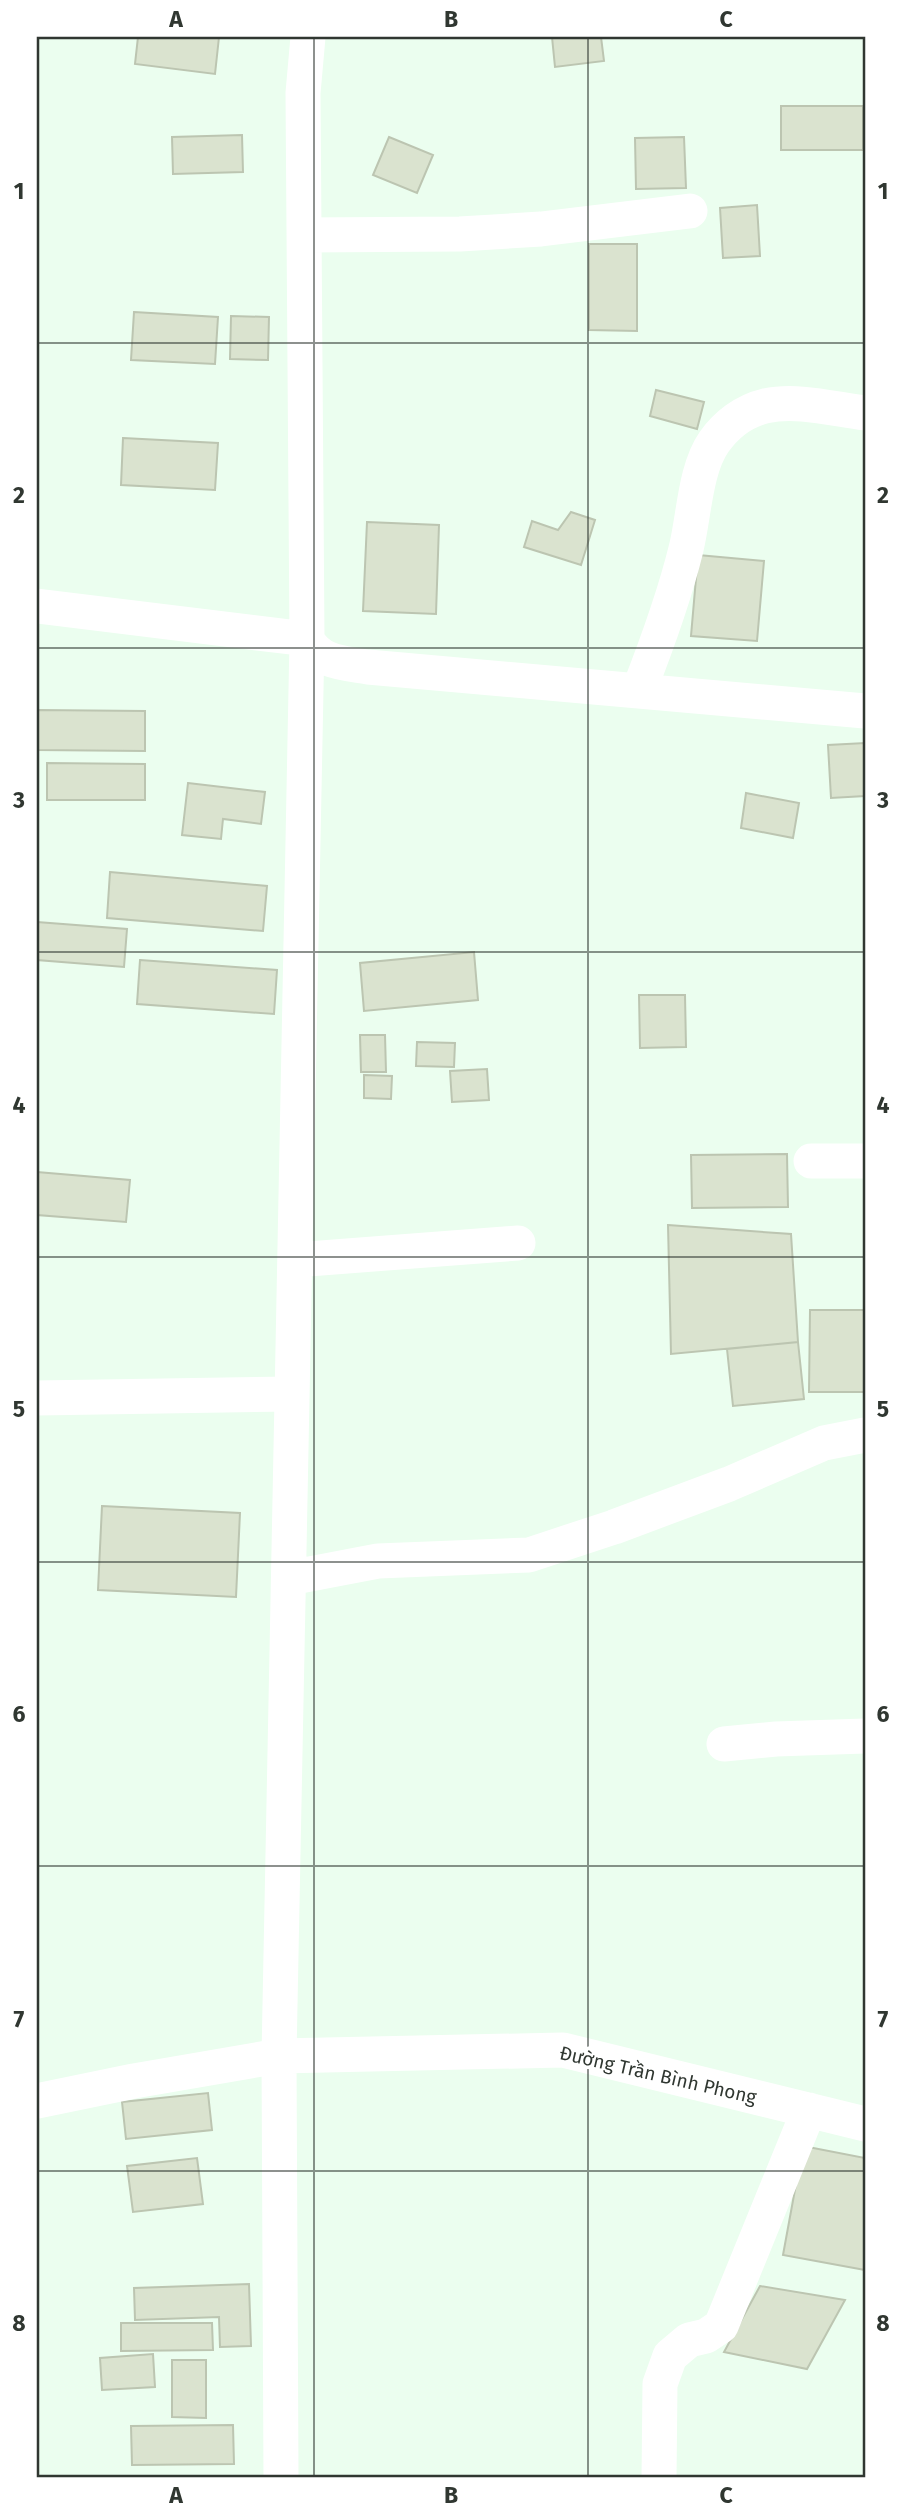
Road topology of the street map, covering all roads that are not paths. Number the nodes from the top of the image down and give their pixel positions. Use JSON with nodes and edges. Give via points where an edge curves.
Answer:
{"nodes":[{"id":1,"x":308,"y":37,"type":"edge"},
{"id":2,"x":690,"y":211,"type":"dead end"},
{"id":3,"x":304,"y":234,"type":"junction"},
{"id":4,"x":865,"y":413,"type":"edge"},
{"id":5,"x":37,"y":606,"type":"edge"},
{"id":6,"x":307,"y":639,"type":"junction"},
{"id":7,"x":639,"y":690,"type":"junction"},
{"id":8,"x":865,"y":711,"type":"edge"},
{"id":9,"x":811,"y":1161,"type":"dead end"},
{"id":10,"x":865,"y":1161,"type":"edge"},
{"id":11,"x":518,"y":1243,"type":"dead end"},
{"id":12,"x":295,"y":1260,"type":"junction"},
{"id":13,"x":292,"y":1394,"type":"junction"},
{"id":14,"x":37,"y":1398,"type":"edge"},
{"id":15,"x":865,"y":1435,"type":"edge"},
{"id":16,"x":289,"y":1578,"type":"junction"},
{"id":17,"x":865,"y":1736,"type":"edge"},
{"id":18,"x":724,"y":1744,"type":"dead end"},
{"id":19,"x":279,"y":2056,"type":"junction"},
{"id":20,"x":37,"y":2101,"type":"edge"},
{"id":21,"x":809,"y":2110,"type":"junction"},
{"id":22,"x":865,"y":2124,"type":"edge"},
{"id":23,"x":281,"y":2477,"type":"edge"},
{"id":24,"x":659,"y":2477,"type":"edge"}],
"edges":[{"from":1,"to":3,"type":"street","via":[[303,93]]},
{"from":2,"to":3,"type":"street","via":[[460,234]]},
{"from":3,"to":6,"type":"street"},
{"from":4,"to":7,"type":"street","via":[[786,403],[763,407],[730,424],[713,443],[703,464],[667,618]]},
{"from":5,"to":6,"type":"street"},
{"from":6,"to":7,"type":"street","via":[[323,657],[368,667]]},
{"from":6,"to":12,"type":"street"},
{"from":7,"to":8,"type":"street"},
{"from":9,"to":10,"type":"street"},
{"from":11,"to":12,"type":"street"},
{"from":12,"to":13,"type":"street"},
{"from":13,"to":14,"type":"street"},
{"from":13,"to":16,"type":"street"},
{"from":15,"to":16,"type":"street","via":[[824,1443],[729,1484],[529,1555],[378,1561]]},
{"from":16,"to":19,"type":"street"},
{"from":17,"to":18,"type":"street"},
{"from":19,"to":20,"type":"street","name":"Đường Trần Bình Phong"},
{"from":19,"to":21,"type":"street","name":"Đường Trần Bình Phong","via":[[563,2050]]},
{"from":19,"to":23,"type":"street"},
{"from":21,"to":22,"type":"street","name":"Đường Trần Bình Phong"},
{"from":21,"to":24,"type":"street","via":[[721,2326],[689,2340],[670,2356],[660,2384]]}]}
